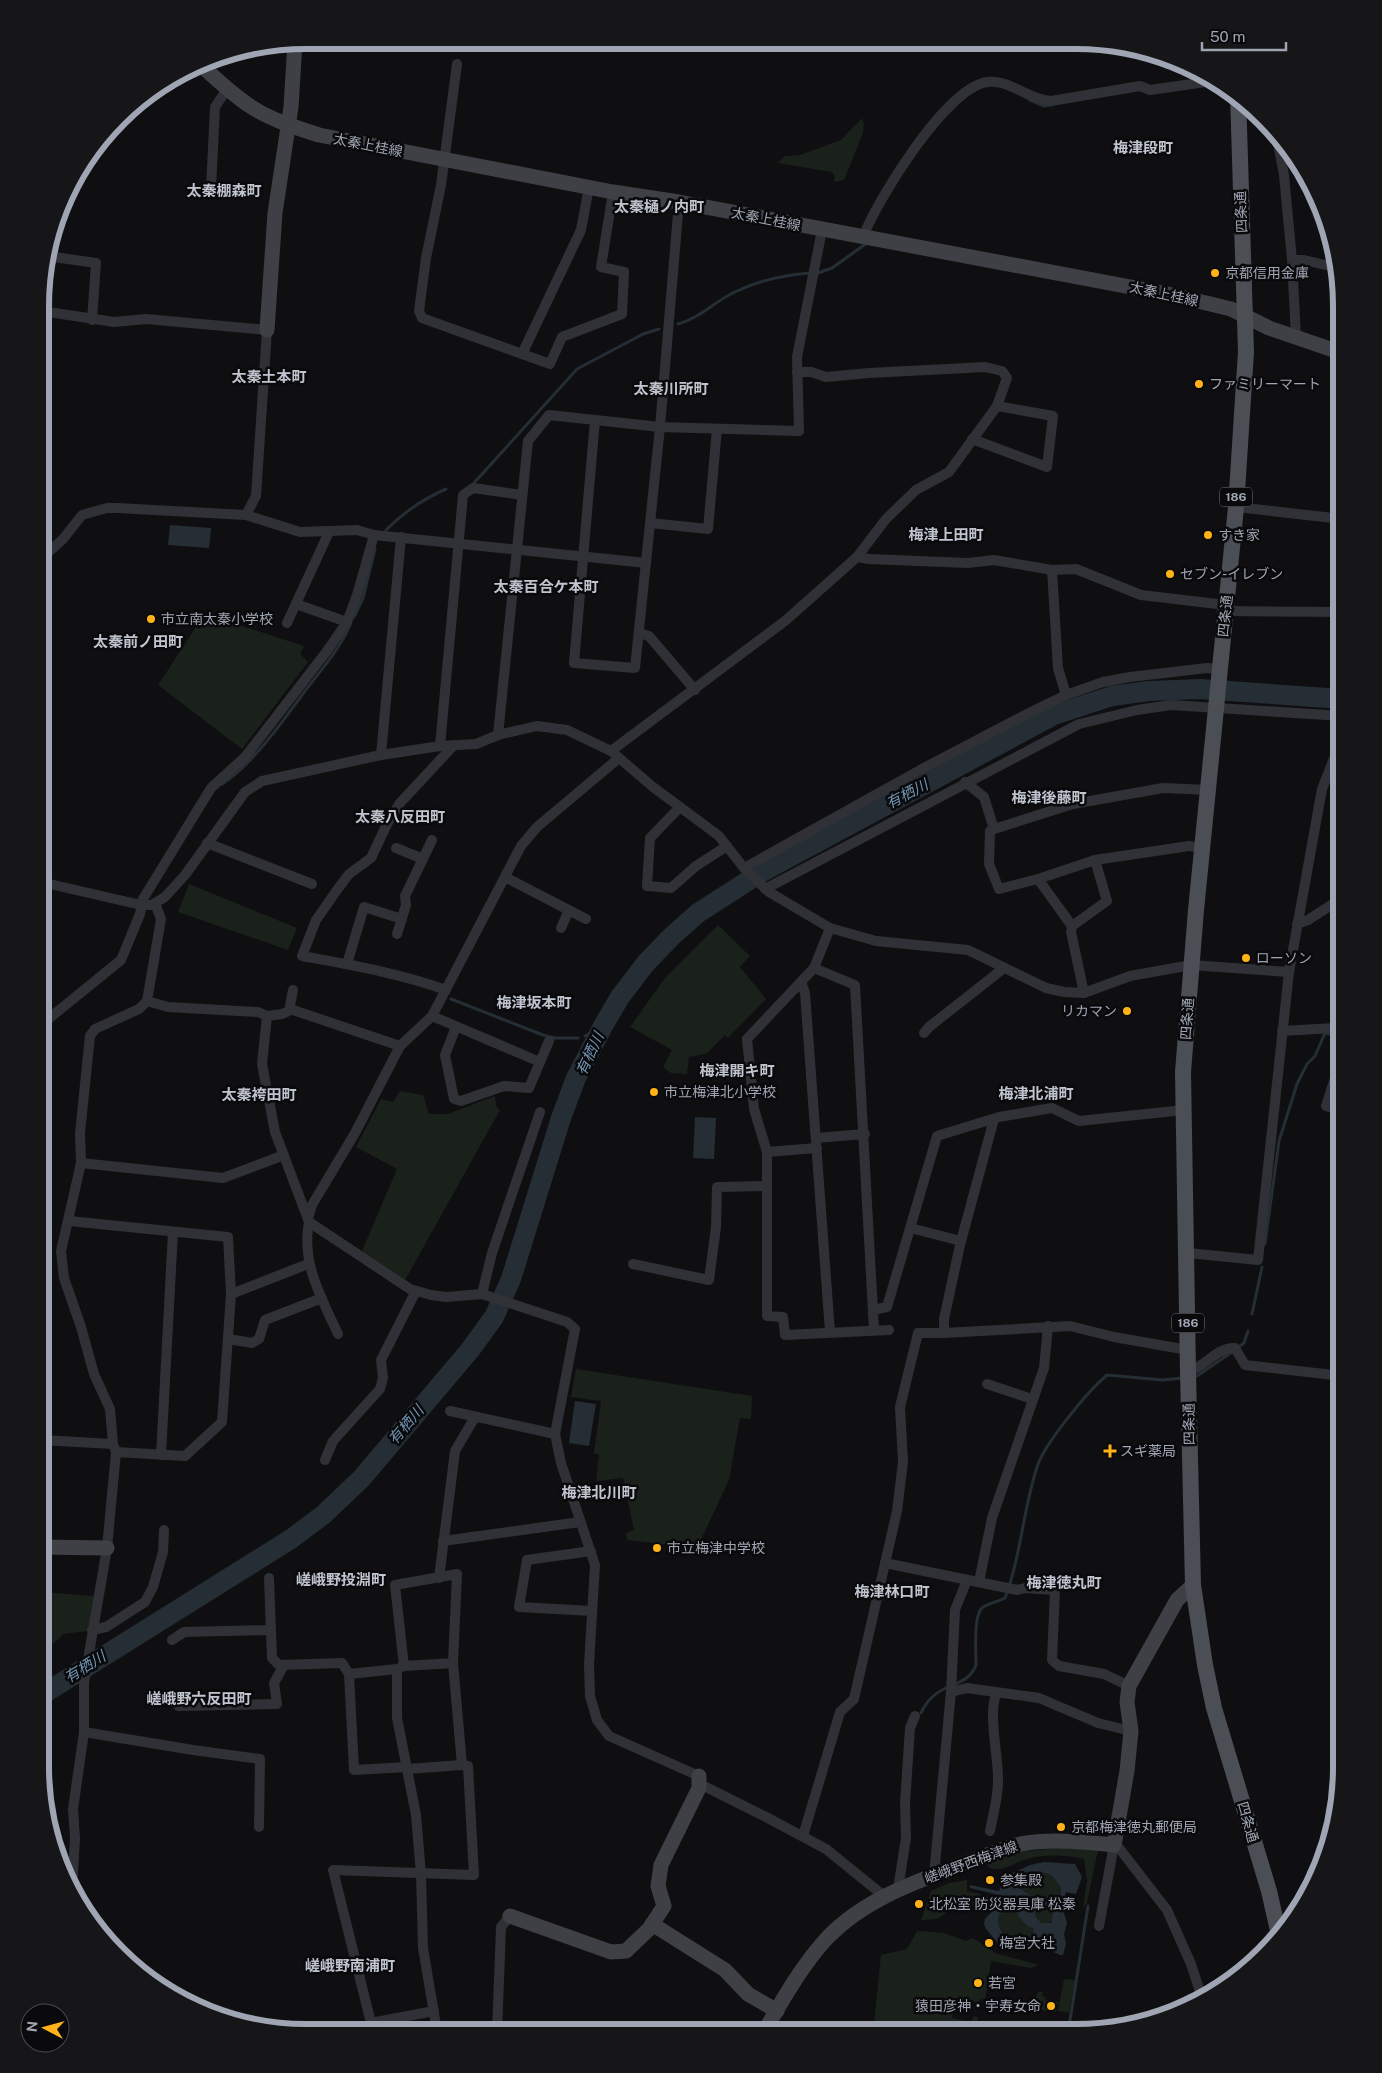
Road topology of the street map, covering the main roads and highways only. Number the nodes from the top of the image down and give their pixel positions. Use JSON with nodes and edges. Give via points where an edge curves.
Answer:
{"nodes":[{"id":1,"x":294,"y":49,"type":"edge"},
{"id":2,"x":205,"y":69,"type":"edge"},
{"id":3,"x":1238,"y":107,"type":"edge"},
{"id":4,"x":287,"y":124,"type":"junction"},
{"id":5,"x":1246,"y":316,"type":"junction"},
{"id":6,"x":267,"y":330,"type":"road end"},
{"id":7,"x":1333,"y":350,"type":"edge"},
{"id":8,"x":49,"y":1547,"type":"edge"},
{"id":9,"x":107,"y":1548,"type":"road end"},
{"id":10,"x":1193,"y":1585,"type":"junction"},
{"id":11,"x":699,"y":1780,"type":"road end"},
{"id":12,"x":510,"y":1916,"type":"road end"},
{"id":13,"x":652,"y":1924,"type":"junction"},
{"id":14,"x":1277,"y":1927,"type":"edge"},
{"id":15,"x":777,"y":2010,"type":"junction"},
{"id":16,"x":769,"y":2024,"type":"edge"}],
"edges":[{"from":1,"to":4,"type":"main road"},
{"from":2,"to":4,"type":"main road","name":"太秦上桂線","via":[[254,109]]},
{"from":3,"to":5,"type":"main road","name":"四条通","number":"186"},
{"from":4,"to":5,"type":"main road","name":"太秦上桂線","via":[[319,135],[444,160],[1173,295]]},
{"from":4,"to":6,"type":"main road","via":[[275,213]]},
{"from":5,"to":7,"type":"main road","name":"太秦上桂線"},
{"from":5,"to":10,"type":"main road","name":"四条通","number":"186","via":[[1236,507],[1191,965],[1184,1072]]},
{"from":8,"to":9,"type":"main road"},
{"from":10,"to":14,"type":"main road","name":"四条通","number":"186","via":[[1214,1708]]},
{"from":10,"to":15,"type":"main road","name":"嵯峨野西梅津線","via":[[1177,1600],[1129,1686],[1127,1702],[1131,1731],[1114,1845],[1023,1844],[898,1889],[860,1911],[828,1937]]},
{"from":11,"to":13,"type":"main road","via":[[661,1865],[658,1886],[664,1906]]},
{"from":12,"to":13,"type":"main road","via":[[612,1952],[626,1951]]},
{"from":13,"to":15,"type":"main road","via":[[725,1970],[748,1994]]},
{"from":15,"to":16,"type":"main road","name":"嵯峨野西梅津線"}]}
